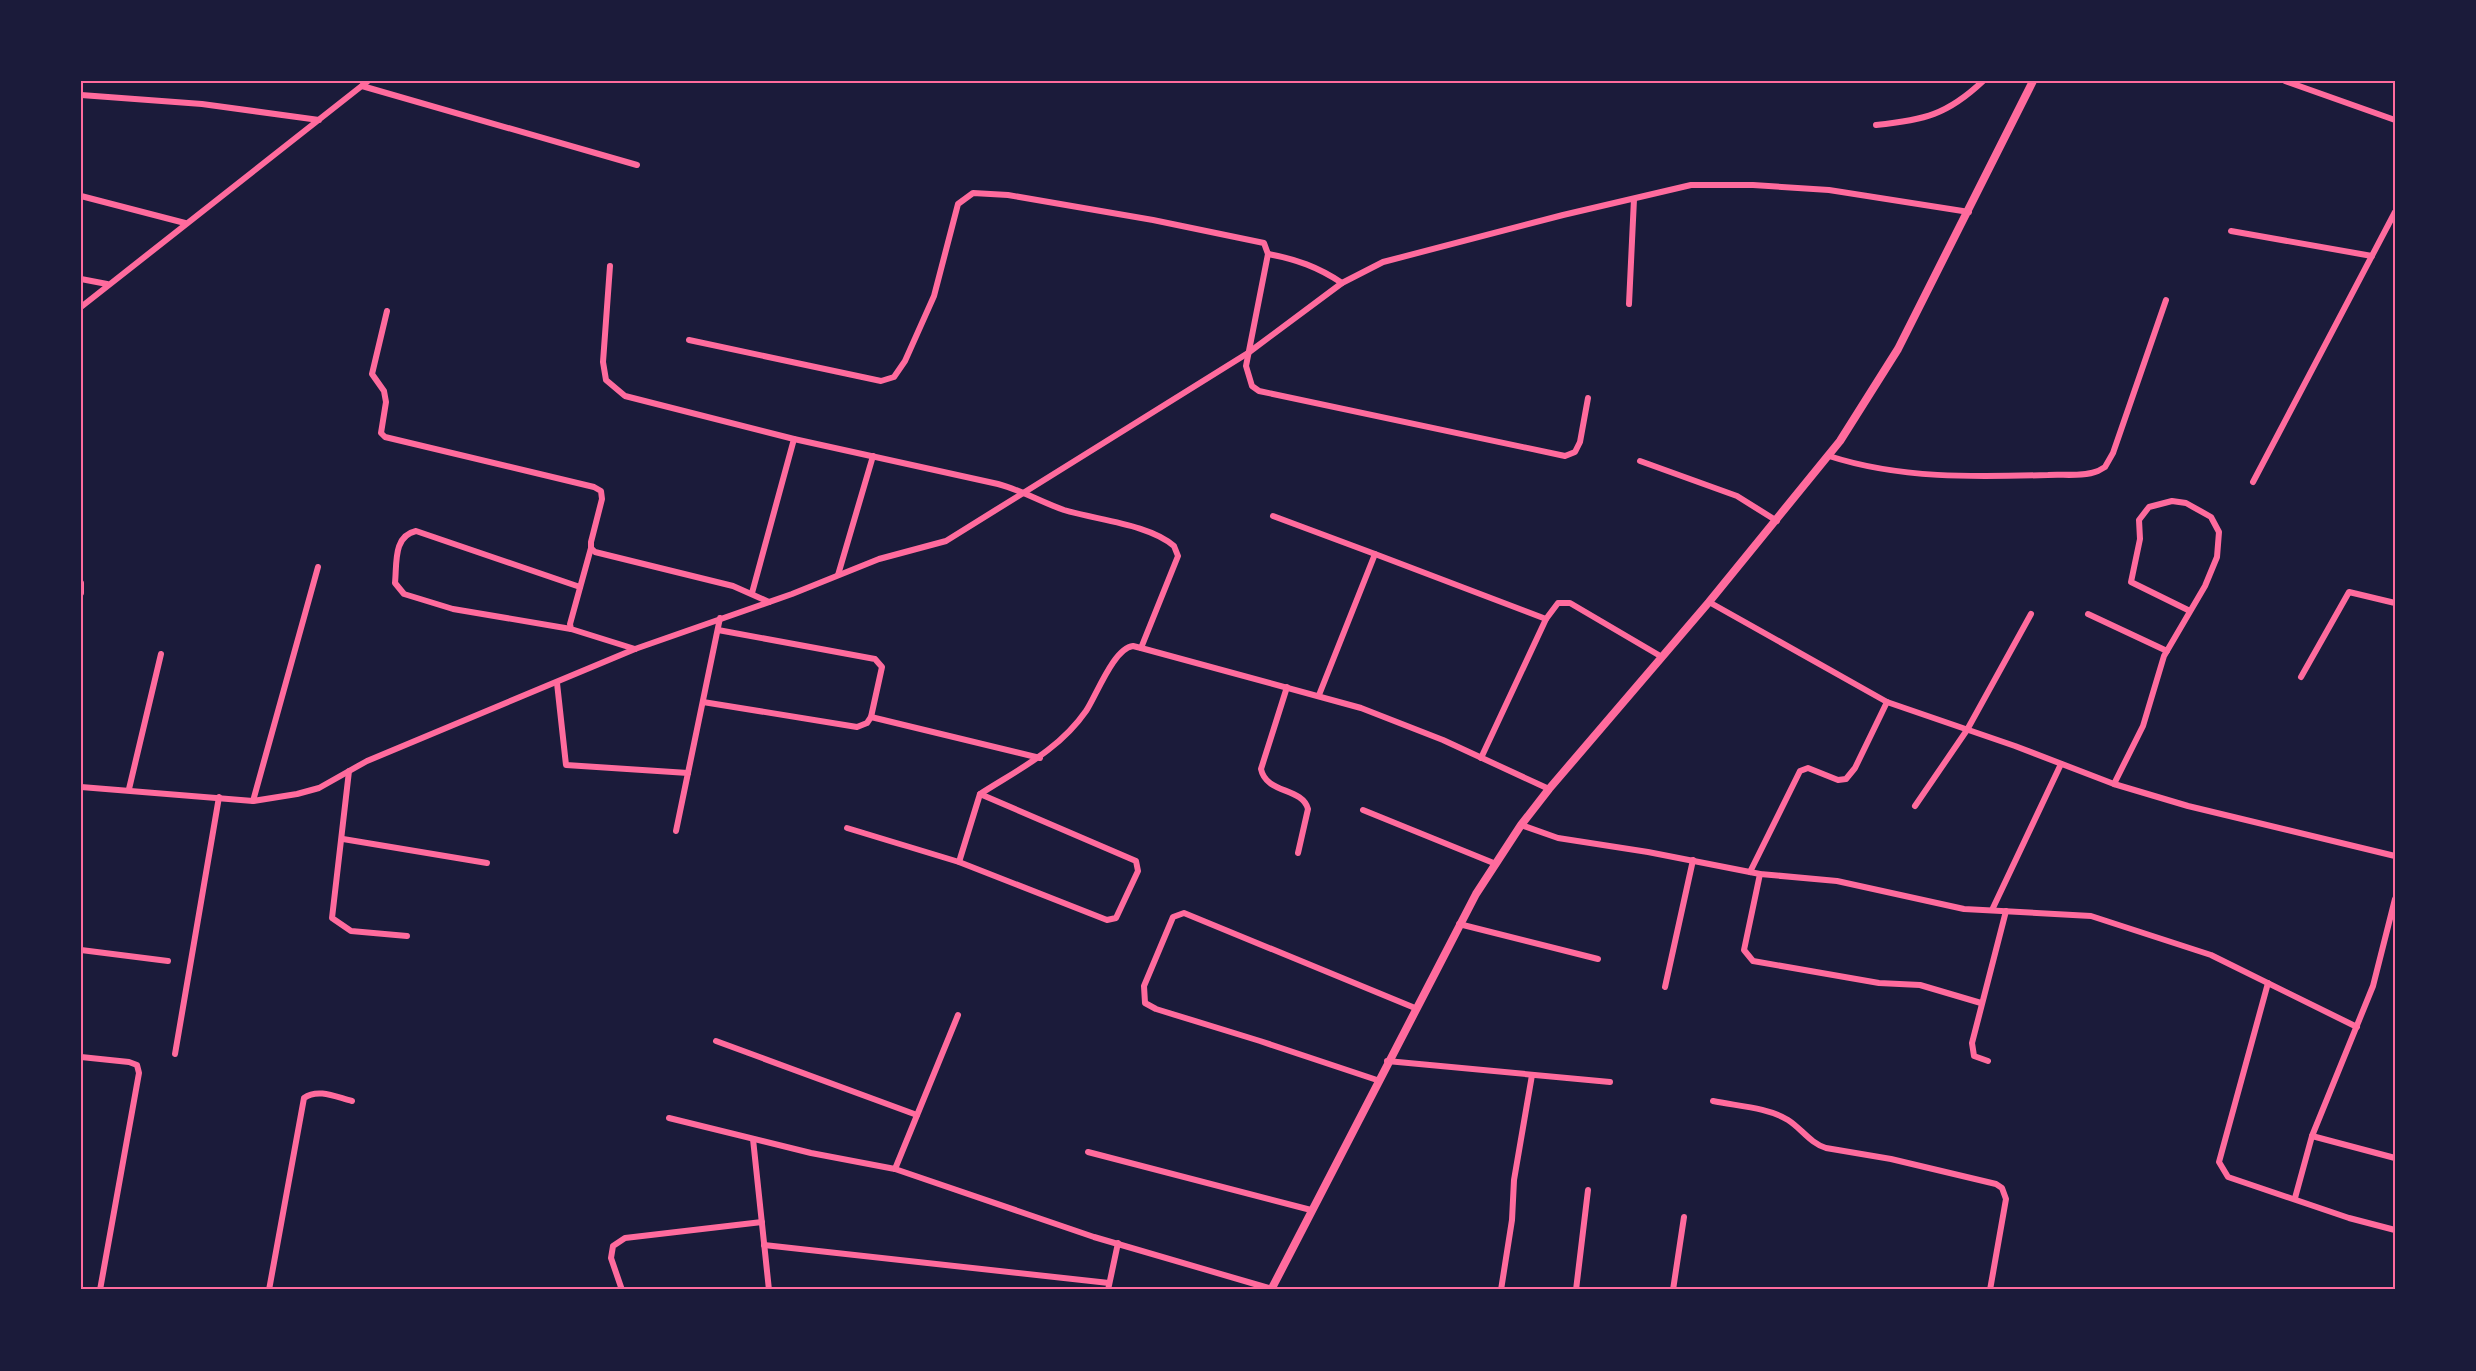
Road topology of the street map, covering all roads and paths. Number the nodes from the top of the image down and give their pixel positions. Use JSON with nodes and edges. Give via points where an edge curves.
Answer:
{"nodes":[{"id":1,"x":368,"y":81,"type":"edge"},
{"id":2,"x":1983,"y":81,"type":"edge"},
{"id":3,"x":2033,"y":81,"type":"edge"},
{"id":4,"x":2285,"y":81,"type":"edge"},
{"id":5,"x":362,"y":86,"type":"junction"},
{"id":6,"x":81,"y":95,"type":"edge"},
{"id":7,"x":319,"y":120,"type":"junction"},
{"id":8,"x":2395,"y":120,"type":"edge"},
{"id":9,"x":1876,"y":125,"type":"dead end"},
{"id":10,"x":637,"y":165,"type":"dead end"},
{"id":11,"x":81,"y":196,"type":"edge"},
{"id":12,"x":1634,"y":199,"type":"junction"},
{"id":13,"x":1969,"y":212,"type":"junction"},
{"id":14,"x":2395,"y":212,"type":"edge"},
{"id":15,"x":185,"y":224,"type":"junction"},
{"id":16,"x":2231,"y":231,"type":"dead end"},
{"id":17,"x":1268,"y":254,"type":"junction"},
{"id":18,"x":2372,"y":256,"type":"junction"},
{"id":19,"x":610,"y":266,"type":"dead end"},
{"id":20,"x":81,"y":279,"type":"edge"},
{"id":21,"x":107,"y":284,"type":"junction"},
{"id":22,"x":1342,"y":284,"type":"junction"},
{"id":23,"x":2166,"y":300,"type":"dead end"},
{"id":24,"x":1629,"y":304,"type":"dead end"},
{"id":25,"x":81,"y":307,"type":"edge"},
{"id":26,"x":387,"y":311,"type":"dead end"},
{"id":27,"x":689,"y":340,"type":"dead end"},
{"id":28,"x":1248,"y":354,"type":"junction"},
{"id":29,"x":1588,"y":398,"type":"dead end"},
{"id":30,"x":794,"y":439,"type":"junction"},
{"id":31,"x":873,"y":456,"type":"junction"},
{"id":32,"x":1829,"y":456,"type":"junction"},
{"id":33,"x":1640,"y":461,"type":"dead end"},
{"id":34,"x":2253,"y":482,"type":"dead end"},
{"id":35,"x":1027,"y":493,"type":"junction"},
{"id":36,"x":1274,"y":516,"type":"dead end"},
{"id":37,"x":1777,"y":521,"type":"junction"},
{"id":38,"x":591,"y":548,"type":"junction"},
{"id":39,"x":1375,"y":554,"type":"junction"},
{"id":40,"x":318,"y":567,"type":"dead end"},
{"id":41,"x":838,"y":575,"type":"junction"},
{"id":42,"x":81,"y":583,"type":"edge"},
{"id":43,"x":580,"y":587,"type":"junction"},
{"id":44,"x":81,"y":592,"type":"edge"},
{"id":45,"x":752,"y":593,"type":"junction"},
{"id":46,"x":770,"y":602,"type":"junction"},
{"id":47,"x":1710,"y":602,"type":"junction"},
{"id":48,"x":2395,"y":603,"type":"edge"},
{"id":49,"x":2190,"y":611,"type":"junction"},
{"id":50,"x":2031,"y":614,"type":"dead end"},
{"id":51,"x":2088,"y":614,"type":"dead end"},
{"id":52,"x":720,"y":618,"type":"junction"},
{"id":53,"x":1546,"y":619,"type":"junction"},
{"id":54,"x":572,"y":629,"type":"junction"},
{"id":55,"x":718,"y":630,"type":"junction"},
{"id":56,"x":1141,"y":648,"type":"junction"},
{"id":57,"x":635,"y":649,"type":"junction"},
{"id":58,"x":2167,"y":651,"type":"junction"},
{"id":59,"x":161,"y":654,"type":"dead end"},
{"id":60,"x":1662,"y":657,"type":"junction"},
{"id":61,"x":2301,"y":677,"type":"dead end"},
{"id":62,"x":557,"y":683,"type":"junction"},
{"id":63,"x":1287,"y":687,"type":"junction"},
{"id":64,"x":1319,"y":695,"type":"junction"},
{"id":65,"x":703,"y":702,"type":"junction"},
{"id":66,"x":1887,"y":702,"type":"junction"},
{"id":67,"x":871,"y":717,"type":"junction"},
{"id":68,"x":1967,"y":730,"type":"junction"},
{"id":69,"x":1040,"y":758,"type":"junction"},
{"id":70,"x":1480,"y":758,"type":"junction"},
{"id":71,"x":2061,"y":764,"type":"junction"},
{"id":72,"x":349,"y":771,"type":"junction"},
{"id":73,"x":688,"y":772,"type":"junction"},
{"id":74,"x":2114,"y":784,"type":"junction"},
{"id":75,"x":81,"y":787,"type":"edge"},
{"id":76,"x":129,"y":789,"type":"junction"},
{"id":77,"x":1549,"y":789,"type":"junction"},
{"id":78,"x":980,"y":794,"type":"junction"},
{"id":79,"x":219,"y":797,"type":"junction"},
{"id":80,"x":253,"y":801,"type":"junction"},
{"id":81,"x":1915,"y":806,"type":"dead end"},
{"id":82,"x":1363,"y":810,"type":"dead end"},
{"id":83,"x":1521,"y":825,"type":"junction"},
{"id":84,"x":847,"y":828,"type":"dead end"},
{"id":85,"x":676,"y":831,"type":"dead end"},
{"id":86,"x":343,"y":839,"type":"junction"},
{"id":87,"x":1298,"y":853,"type":"dead end"},
{"id":88,"x":2395,"y":856,"type":"edge"},
{"id":89,"x":1694,"y":860,"type":"junction"},
{"id":90,"x":959,"y":862,"type":"junction"},
{"id":91,"x":487,"y":863,"type":"dead end"},
{"id":92,"x":1496,"y":864,"type":"junction"},
{"id":93,"x":1750,"y":872,"type":"junction"},
{"id":94,"x":1760,"y":874,"type":"junction"},
{"id":95,"x":2395,"y":899,"type":"edge"},
{"id":96,"x":1992,"y":910,"type":"junction"},
{"id":97,"x":2006,"y":911,"type":"junction"},
{"id":98,"x":1459,"y":924,"type":"junction"},
{"id":99,"x":406,"y":936,"type":"dead end"},
{"id":100,"x":81,"y":950,"type":"edge"},
{"id":101,"x":1598,"y":959,"type":"dead end"},
{"id":102,"x":168,"y":961,"type":"dead end"},
{"id":103,"x":2268,"y":983,"type":"junction"},
{"id":104,"x":1665,"y":987,"type":"dead end"},
{"id":105,"x":1981,"y":1003,"type":"junction"},
{"id":106,"x":1415,"y":1008,"type":"junction"},
{"id":107,"x":958,"y":1015,"type":"dead end"},
{"id":108,"x":2357,"y":1027,"type":"junction"},
{"id":109,"x":716,"y":1041,"type":"dead end"},
{"id":110,"x":175,"y":1054,"type":"dead end"},
{"id":111,"x":81,"y":1057,"type":"edge"},
{"id":112,"x":1387,"y":1061,"type":"junction"},
{"id":113,"x":1989,"y":1061,"type":"dead end"},
{"id":114,"x":1532,"y":1075,"type":"junction"},
{"id":115,"x":1377,"y":1080,"type":"junction"},
{"id":116,"x":1610,"y":1082,"type":"dead end"},
{"id":117,"x":352,"y":1101,"type":"dead end"},
{"id":118,"x":1713,"y":1101,"type":"dead end"},
{"id":119,"x":917,"y":1115,"type":"junction"},
{"id":120,"x":669,"y":1118,"type":"dead end"},
{"id":121,"x":2312,"y":1136,"type":"junction"},
{"id":122,"x":753,"y":1139,"type":"junction"},
{"id":123,"x":1088,"y":1152,"type":"dead end"},
{"id":124,"x":2395,"y":1158,"type":"edge"},
{"id":125,"x":895,"y":1169,"type":"junction"},
{"id":126,"x":1588,"y":1190,"type":"dead end"},
{"id":127,"x":2295,"y":1198,"type":"junction"},
{"id":128,"x":1311,"y":1210,"type":"junction"},
{"id":129,"x":1684,"y":1217,"type":"dead end"},
{"id":130,"x":762,"y":1222,"type":"junction"},
{"id":131,"x":2395,"y":1230,"type":"edge"},
{"id":132,"x":1118,"y":1244,"type":"junction"},
{"id":133,"x":764,"y":1245,"type":"junction"},
{"id":134,"x":1108,"y":1286,"type":"edge"},
{"id":135,"x":100,"y":1290,"type":"edge"},
{"id":136,"x":269,"y":1290,"type":"edge"},
{"id":137,"x":622,"y":1290,"type":"edge"},
{"id":138,"x":769,"y":1290,"type":"edge"},
{"id":139,"x":1271,"y":1290,"type":"edge"},
{"id":140,"x":1501,"y":1290,"type":"edge"},
{"id":141,"x":1576,"y":1290,"type":"edge"},
{"id":142,"x":1673,"y":1290,"type":"edge"},
{"id":143,"x":1990,"y":1290,"type":"edge"}],
"edges":[{"from":1,"to":5,"type":"street"},
{"from":2,"to":9,"type":"street","via":[[1940,114],[1919,121]]},
{"from":3,"to":13,"type":"street"},
{"from":4,"to":8,"type":"street"},
{"from":5,"to":7,"type":"street"},
{"from":5,"to":10,"type":"street"},
{"from":6,"to":7,"type":"street","via":[[202,104]]},
{"from":7,"to":15,"type":"street"},
{"from":11,"to":15,"type":"street"},
{"from":12,"to":13,"type":"street","via":[[1691,185],[1753,184],[1865,194]]},
{"from":12,"to":22,"type":"street","via":[[1383,262]]},
{"from":12,"to":24,"type":"street"},
{"from":13,"to":32,"type":"street","via":[[1898,349]]},
{"from":14,"to":18,"type":"street"},
{"from":15,"to":21,"type":"street"},
{"from":16,"to":18,"type":"street"},
{"from":17,"to":22,"type":"street","via":[[1319,268]]},
{"from":17,"to":27,"type":"street","via":[[1260,242],[1030,199],[973,193],[958,204],[934,296],[894,377],[881,381]]},
{"from":17,"to":28,"type":"street"},
{"from":18,"to":34,"type":"street"},
{"from":19,"to":30,"type":"street","via":[[603,362],[611,387],[625,396]]},
{"from":20,"to":21,"type":"street"},
{"from":21,"to":25,"type":"street"},
{"from":22,"to":28,"type":"street"},
{"from":23,"to":32,"type":"street","via":[[2114,453],[2105,467],[2095,473],[1916,474]]},
{"from":26,"to":38,"type":"street","via":[[372,374],[384,391],[386,402],[381,433],[594,487],[601,492],[602,499]]},
{"from":28,"to":29,"type":"street","via":[[1247,375],[1251,386],[1259,391],[1558,455],[1570,454],[1577,447]]},
{"from":28,"to":35,"type":"street"},
{"from":30,"to":31,"type":"street"},
{"from":30,"to":45,"type":"street"},
{"from":31,"to":35,"type":"street"},
{"from":31,"to":41,"type":"street"},
{"from":32,"to":37,"type":"street"},
{"from":33,"to":37,"type":"street","via":[[1737,496]]},
{"from":35,"to":41,"type":"street","via":[[946,541]]},
{"from":35,"to":56,"type":"street","via":[[1067,511],[1162,538],[1174,546],[1178,556]]},
{"from":36,"to":39,"type":"street"},
{"from":37,"to":47,"type":"street"},
{"from":38,"to":43,"type":"street"},
{"from":38,"to":45,"type":"street"},
{"from":39,"to":53,"type":"street"},
{"from":39,"to":64,"type":"street"},
{"from":40,"to":80,"type":"street"},
{"from":41,"to":46,"type":"street"},
{"from":42,"to":44,"type":"street"},
{"from":43,"to":54,"type":"street"},
{"from":43,"to":54,"type":"street","via":[[416,531],[400,539],[395,583],[404,594],[453,609]]},
{"from":45,"to":46,"type":"street"},
{"from":46,"to":52,"type":"street"},
{"from":47,"to":60,"type":"street"},
{"from":47,"to":66,"type":"street"},
{"from":48,"to":61,"type":"street","via":[[2349,592]]},
{"from":49,"to":49,"type":"street","via":[[2131,582],[2140,538],[2139,520],[2149,507],[2157,504],[2172,501],[2203,510],[2219,532],[2217,557]]},
{"from":49,"to":58,"type":"street"},
{"from":50,"to":68,"type":"street"},
{"from":51,"to":58,"type":"street"},
{"from":52,"to":55,"type":"street"},
{"from":52,"to":57,"type":"street"},
{"from":53,"to":60,"type":"street","via":[[1558,603],[1570,603]]},
{"from":53,"to":70,"type":"street"},
{"from":54,"to":57,"type":"street"},
{"from":55,"to":65,"type":"street"},
{"from":55,"to":67,"type":"street","via":[[878,660],[882,667]]},
{"from":56,"to":63,"type":"street"},
{"from":56,"to":69,"type":"street","via":[[1133,646],[1120,651],[1085,712]]},
{"from":57,"to":62,"type":"street"},
{"from":58,"to":74,"type":"street","via":[[2143,726]]},
{"from":59,"to":76,"type":"street"},
{"from":60,"to":77,"type":"street"},
{"from":62,"to":72,"type":"street"},
{"from":62,"to":73,"type":"street","via":[[566,765]]},
{"from":63,"to":64,"type":"street"},
{"from":63,"to":87,"type":"street","via":[[1261,769],[1269,784],[1306,804]]},
{"from":64,"to":70,"type":"street","via":[[1361,708]]},
{"from":65,"to":67,"type":"street","via":[[858,727]]},
{"from":65,"to":73,"type":"street"},
{"from":66,"to":68,"type":"street"},
{"from":66,"to":93,"type":"street","via":[[1846,779],[1838,780],[1808,768],[1800,771]]},
{"from":67,"to":69,"type":"street"},
{"from":68,"to":71,"type":"street"},
{"from":68,"to":81,"type":"street"},
{"from":69,"to":78,"type":"street"},
{"from":70,"to":77,"type":"street"},
{"from":71,"to":74,"type":"street"},
{"from":71,"to":96,"type":"street"},
{"from":72,"to":80,"type":"street","via":[[297,795]]},
{"from":72,"to":86,"type":"street"},
{"from":73,"to":85,"type":"street"},
{"from":74,"to":88,"type":"street"},
{"from":75,"to":76,"type":"street"},
{"from":76,"to":79,"type":"street"},
{"from":77,"to":83,"type":"street"},
{"from":78,"to":90,"type":"street"},
{"from":78,"to":90,"type":"street","via":[[1136,861],[1138,872],[1116,918],[1111,920]]},
{"from":79,"to":80,"type":"street"},
{"from":79,"to":110,"type":"street"},
{"from":82,"to":92,"type":"street"},
{"from":83,"to":89,"type":"street","via":[[1558,838]]},
{"from":83,"to":92,"type":"street"},
{"from":84,"to":90,"type":"street"},
{"from":86,"to":91,"type":"street"},
{"from":86,"to":99,"type":"street","via":[[332,918],[351,931]]},
{"from":89,"to":93,"type":"street"},
{"from":89,"to":104,"type":"street"},
{"from":92,"to":98,"type":"street"},
{"from":93,"to":94,"type":"street"},
{"from":94,"to":96,"type":"street","via":[[1837,881],[1964,909]]},
{"from":94,"to":105,"type":"street","via":[[1744,950],[1753,961],[1879,983],[1920,985]]},
{"from":95,"to":108,"type":"street","via":[[2373,986]]},
{"from":96,"to":97,"type":"street"},
{"from":97,"to":103,"type":"street","via":[[2091,916],[2191,947]]},
{"from":97,"to":105,"type":"street"},
{"from":98,"to":101,"type":"street"},
{"from":98,"to":106,"type":"street"},
{"from":100,"to":102,"type":"street"},
{"from":103,"to":108,"type":"street"},
{"from":103,"to":127,"type":"street","via":[[2219,1162],[2228,1177]]},
{"from":105,"to":113,"type":"street","via":[[1972,1052]]},
{"from":106,"to":112,"type":"street"},
{"from":106,"to":115,"type":"street","via":[[1184,913],[1173,917],[1144,986],[1145,1003]]},
{"from":107,"to":119,"type":"street"},
{"from":108,"to":121,"type":"street"},
{"from":109,"to":119,"type":"street"},
{"from":111,"to":135,"type":"street","via":[[129,1062],[136,1065],[139,1073]]},
{"from":112,"to":114,"type":"street"},
{"from":112,"to":115,"type":"street"},
{"from":114,"to":116,"type":"street"},
{"from":114,"to":140,"type":"street"},
{"from":115,"to":128,"type":"street"},
{"from":117,"to":136,"type":"street","via":[[320,1093],[304,1098]]},
{"from":118,"to":143,"type":"street","via":[[1776,1114],[1816,1145],[1826,1148],[1996,1184],[2006,1199]]},
{"from":119,"to":125,"type":"street"},
{"from":120,"to":122,"type":"street"},
{"from":121,"to":124,"type":"street"},
{"from":121,"to":127,"type":"street"},
{"from":122,"to":125,"type":"street"},
{"from":122,"to":130,"type":"street"},
{"from":123,"to":128,"type":"street"},
{"from":125,"to":132,"type":"street"},
{"from":126,"to":141,"type":"street"},
{"from":127,"to":131,"type":"street"},
{"from":128,"to":139,"type":"street"},
{"from":129,"to":142,"type":"street"},
{"from":130,"to":133,"type":"street"},
{"from":130,"to":137,"type":"street","via":[[625,1238],[613,1246],[611,1258]]},
{"from":132,"to":134,"type":"street"},
{"from":132,"to":139,"type":"street"},
{"from":133,"to":134,"type":"street"},
{"from":133,"to":138,"type":"street"}]}
